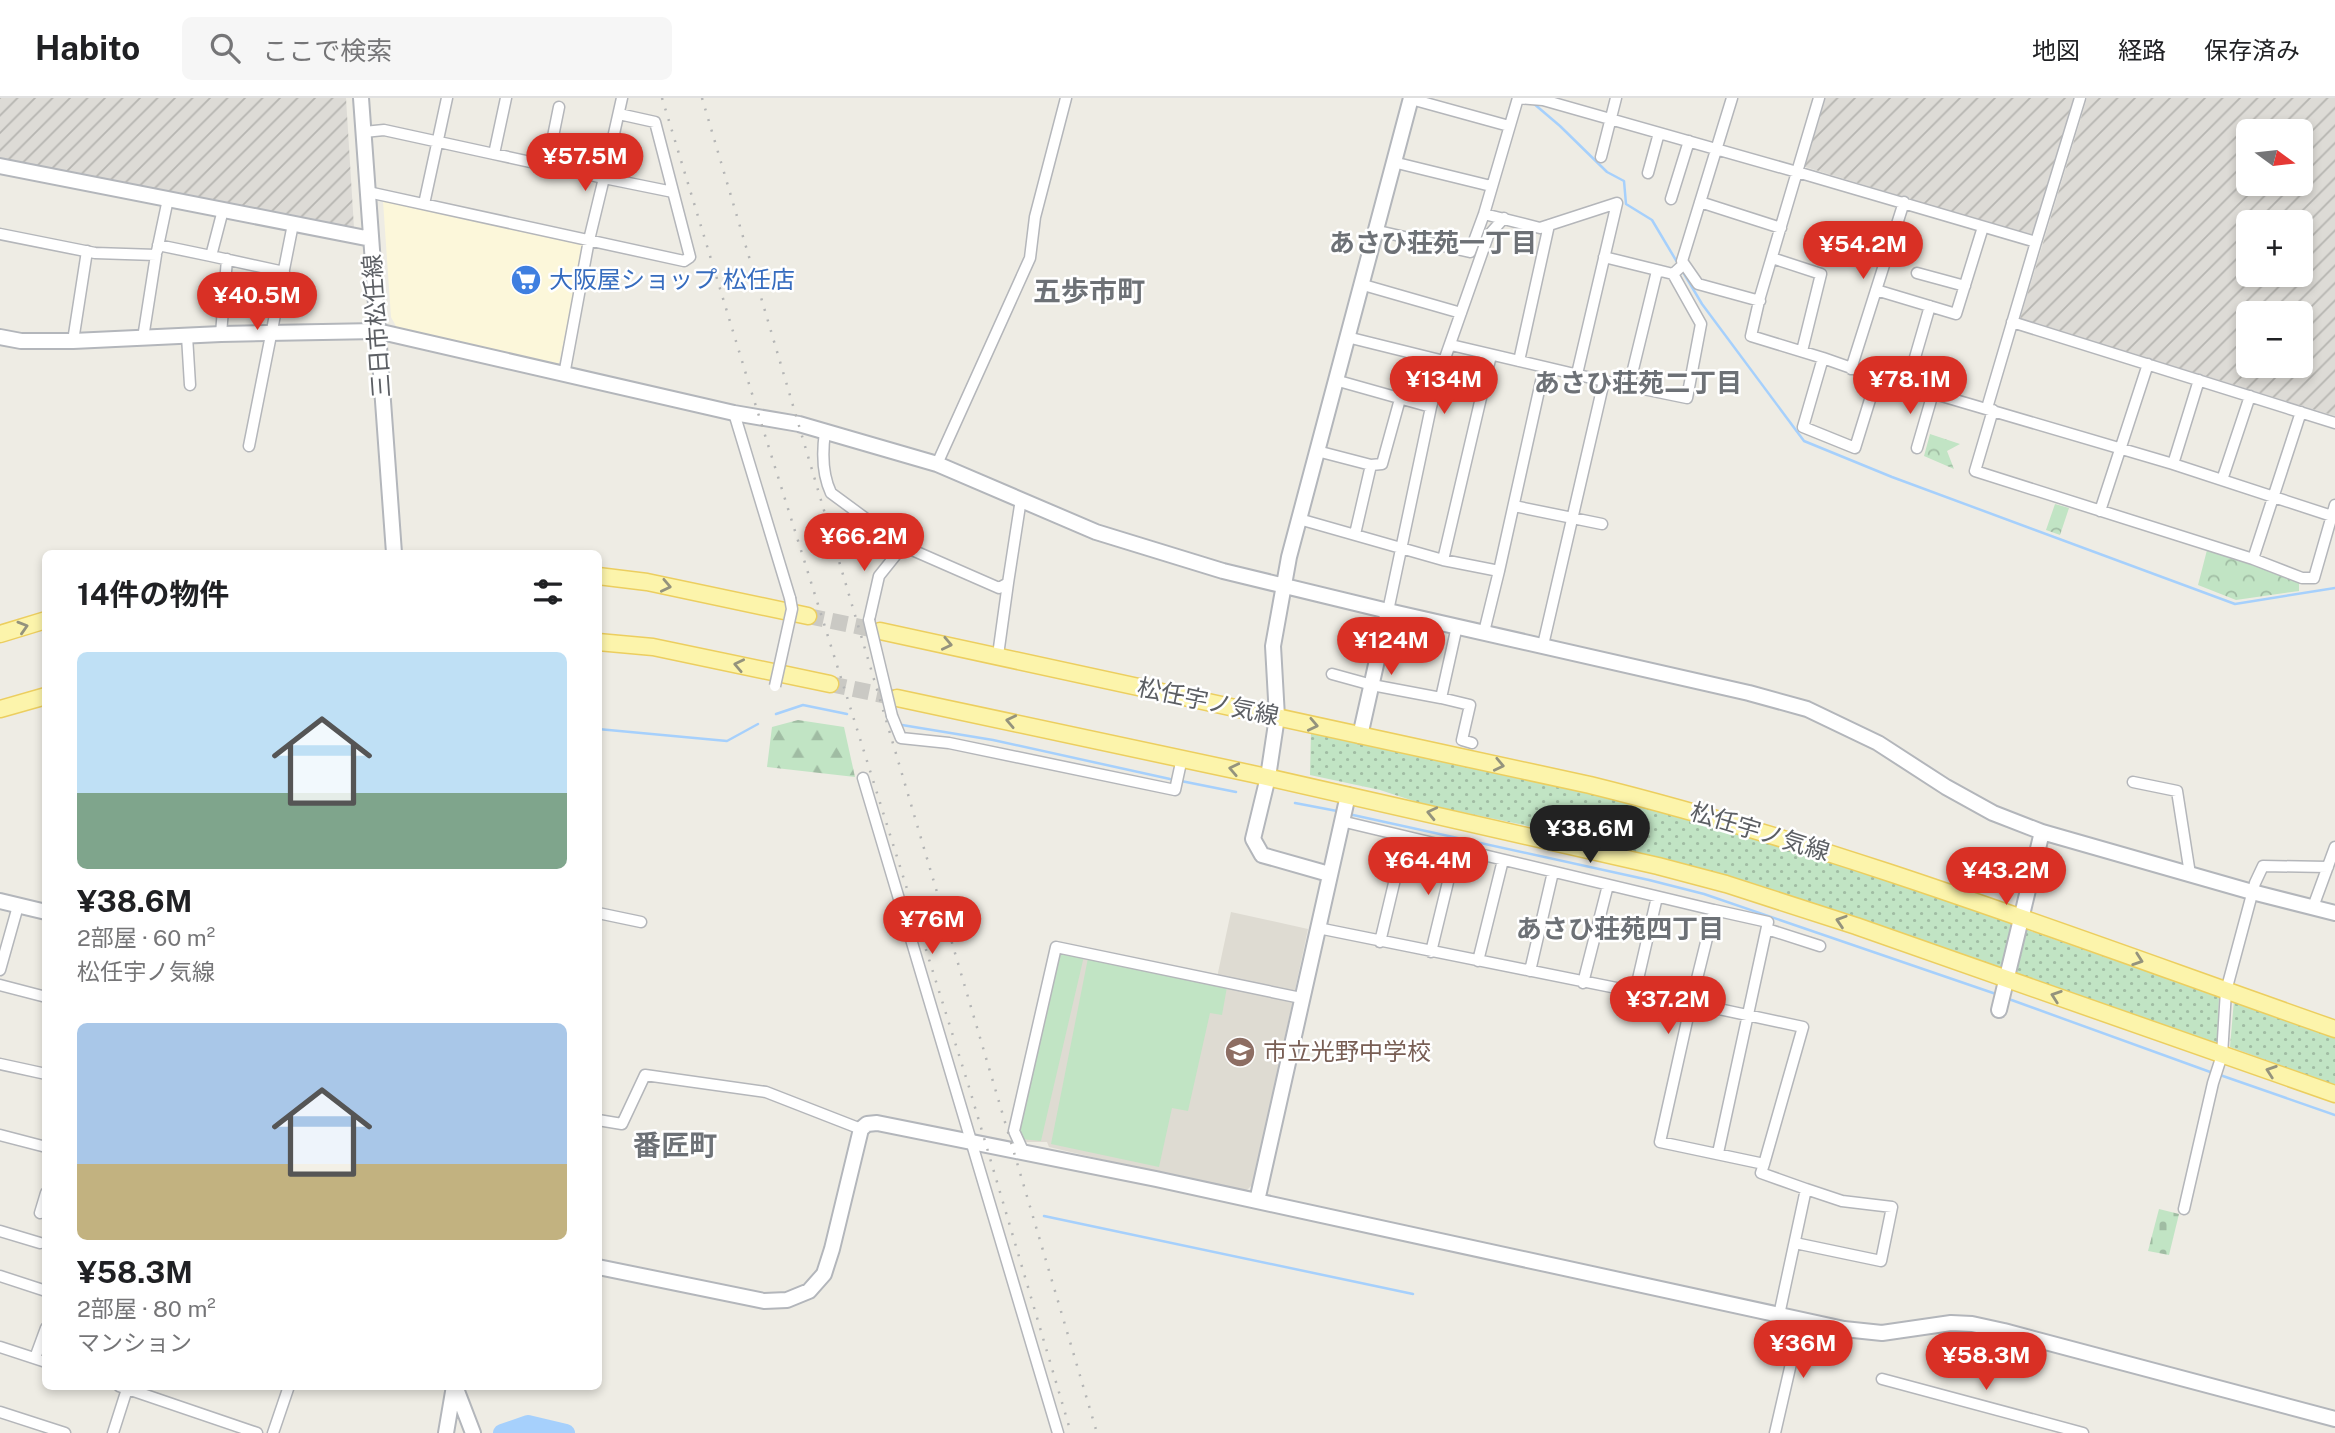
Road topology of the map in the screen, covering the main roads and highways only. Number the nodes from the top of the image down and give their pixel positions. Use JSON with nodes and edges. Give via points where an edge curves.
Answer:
{"nodes":[{"id":1,"x":602,"y":576,"type":"edge"},
{"id":2,"x":808,"y":616,"type":"tunnel mouth"},
{"id":3,"x":42,"y":621,"type":"edge"},
{"id":4,"x":875,"y":626,"type":"tunnel mouth"},
{"id":5,"x":0,"y":634,"type":"edge"},
{"id":6,"x":602,"y":642,"type":"edge"},
{"id":7,"x":830,"y":684,"type":"tunnel mouth"},
{"id":8,"x":42,"y":697,"type":"edge"},
{"id":9,"x":897,"y":698,"type":"tunnel mouth"},
{"id":10,"x":0,"y":709,"type":"edge"},
{"id":11,"x":2335,"y":1029,"type":"edge"},
{"id":12,"x":2335,"y":1094,"type":"edge"}],
"edges":[{"from":1,"to":2,"type":"main road","one_way":true},
{"from":5,"to":3,"type":"main road","one_way":true},
{"from":4,"to":11,"type":"main road","name":"松任宇ノ気線","one_way":true,"via":[[1704,814],[1866,864]]},
{"from":7,"to":6,"type":"main road","one_way":true,"via":[[653,647]]},
{"from":8,"to":10,"type":"main road"},
{"from":12,"to":9,"type":"main road","one_way":true,"via":[[2002,995],[1844,922],[1726,884],[1576,845]]}]}
